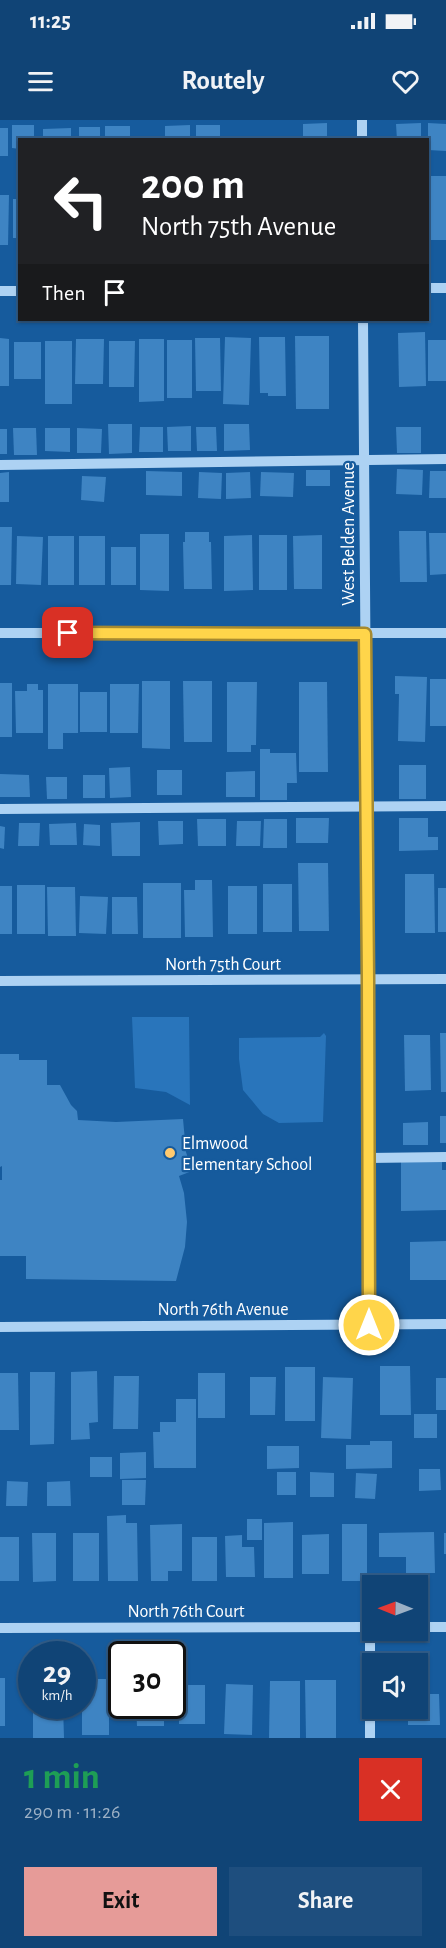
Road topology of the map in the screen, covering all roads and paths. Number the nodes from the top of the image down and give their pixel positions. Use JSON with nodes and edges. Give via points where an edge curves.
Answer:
{"nodes":[{"id":1,"x":362,"y":120,"type":"edge"},
{"id":2,"x":362,"y":138,"type":"edge"},
{"id":3,"x":429,"y":288,"type":"edge"},
{"id":4,"x":446,"y":288,"type":"edge"},
{"id":5,"x":0,"y":291,"type":"edge"},
{"id":6,"x":18,"y":291,"type":"edge"},
{"id":7,"x":363,"y":321,"type":"edge"},
{"id":8,"x":446,"y":459,"type":"edge"},
{"id":9,"x":364,"y":460,"type":"junction"},
{"id":10,"x":0,"y":465,"type":"edge"},
{"id":11,"x":0,"y":633,"type":"edge"},
{"id":12,"x":446,"y":633,"type":"edge"},
{"id":13,"x":365,"y":634,"type":"junction"},
{"id":14,"x":446,"y":806,"type":"edge"},
{"id":15,"x":366,"y":807,"type":"junction"},
{"id":16,"x":0,"y":809,"type":"edge"},
{"id":17,"x":368,"y":979,"type":"junction"},
{"id":18,"x":446,"y":979,"type":"edge"},
{"id":19,"x":0,"y":981,"type":"edge"},
{"id":20,"x":446,"y":1157,"type":"edge"},
{"id":21,"x":368,"y":1158,"type":"junction"},
{"id":22,"x":446,"y":1324,"type":"edge"},
{"id":23,"x":369,"y":1325,"type":"junction"},
{"id":24,"x":0,"y":1327,"type":"edge"},
{"id":25,"x":362,"y":1627,"type":"edge"},
{"id":26,"x":428,"y":1627,"type":"edge"},
{"id":27,"x":446,"y":1627,"type":"edge"},
{"id":28,"x":0,"y":1628,"type":"edge"},
{"id":29,"x":371,"y":1641,"type":"edge"},
{"id":30,"x":370,"y":1738,"type":"edge"}],
"edges":[{"from":1,"to":2,"type":"street"},
{"from":3,"to":4,"type":"street"},
{"from":5,"to":6,"type":"street"},
{"from":7,"to":9,"type":"street","name":"West Belden Avenue"},
{"from":8,"to":9,"type":"street"},
{"from":9,"to":10,"type":"street"},
{"from":9,"to":13,"type":"street","name":"West Belden Avenue"},
{"from":11,"to":13,"type":"street"},
{"from":12,"to":13,"type":"street"},
{"from":13,"to":15,"type":"street","name":"West Belden Avenue"},
{"from":14,"to":15,"type":"street"},
{"from":15,"to":16,"type":"street"},
{"from":15,"to":17,"type":"street","name":"West Belden Avenue"},
{"from":17,"to":18,"type":"street","name":"North 75th Court"},
{"from":17,"to":19,"type":"street","name":"North 75th Court"},
{"from":17,"to":21,"type":"street","name":"West Belden Avenue"},
{"from":20,"to":21,"type":"street"},
{"from":21,"to":23,"type":"street","name":"West Belden Avenue"},
{"from":22,"to":23,"type":"street","name":"North 76th Avenue"},
{"from":23,"to":24,"type":"street","name":"North 76th Avenue"},
{"from":25,"to":28,"type":"street","name":"North 76th Court"},
{"from":26,"to":27,"type":"street"},
{"from":29,"to":30,"type":"street"}]}
